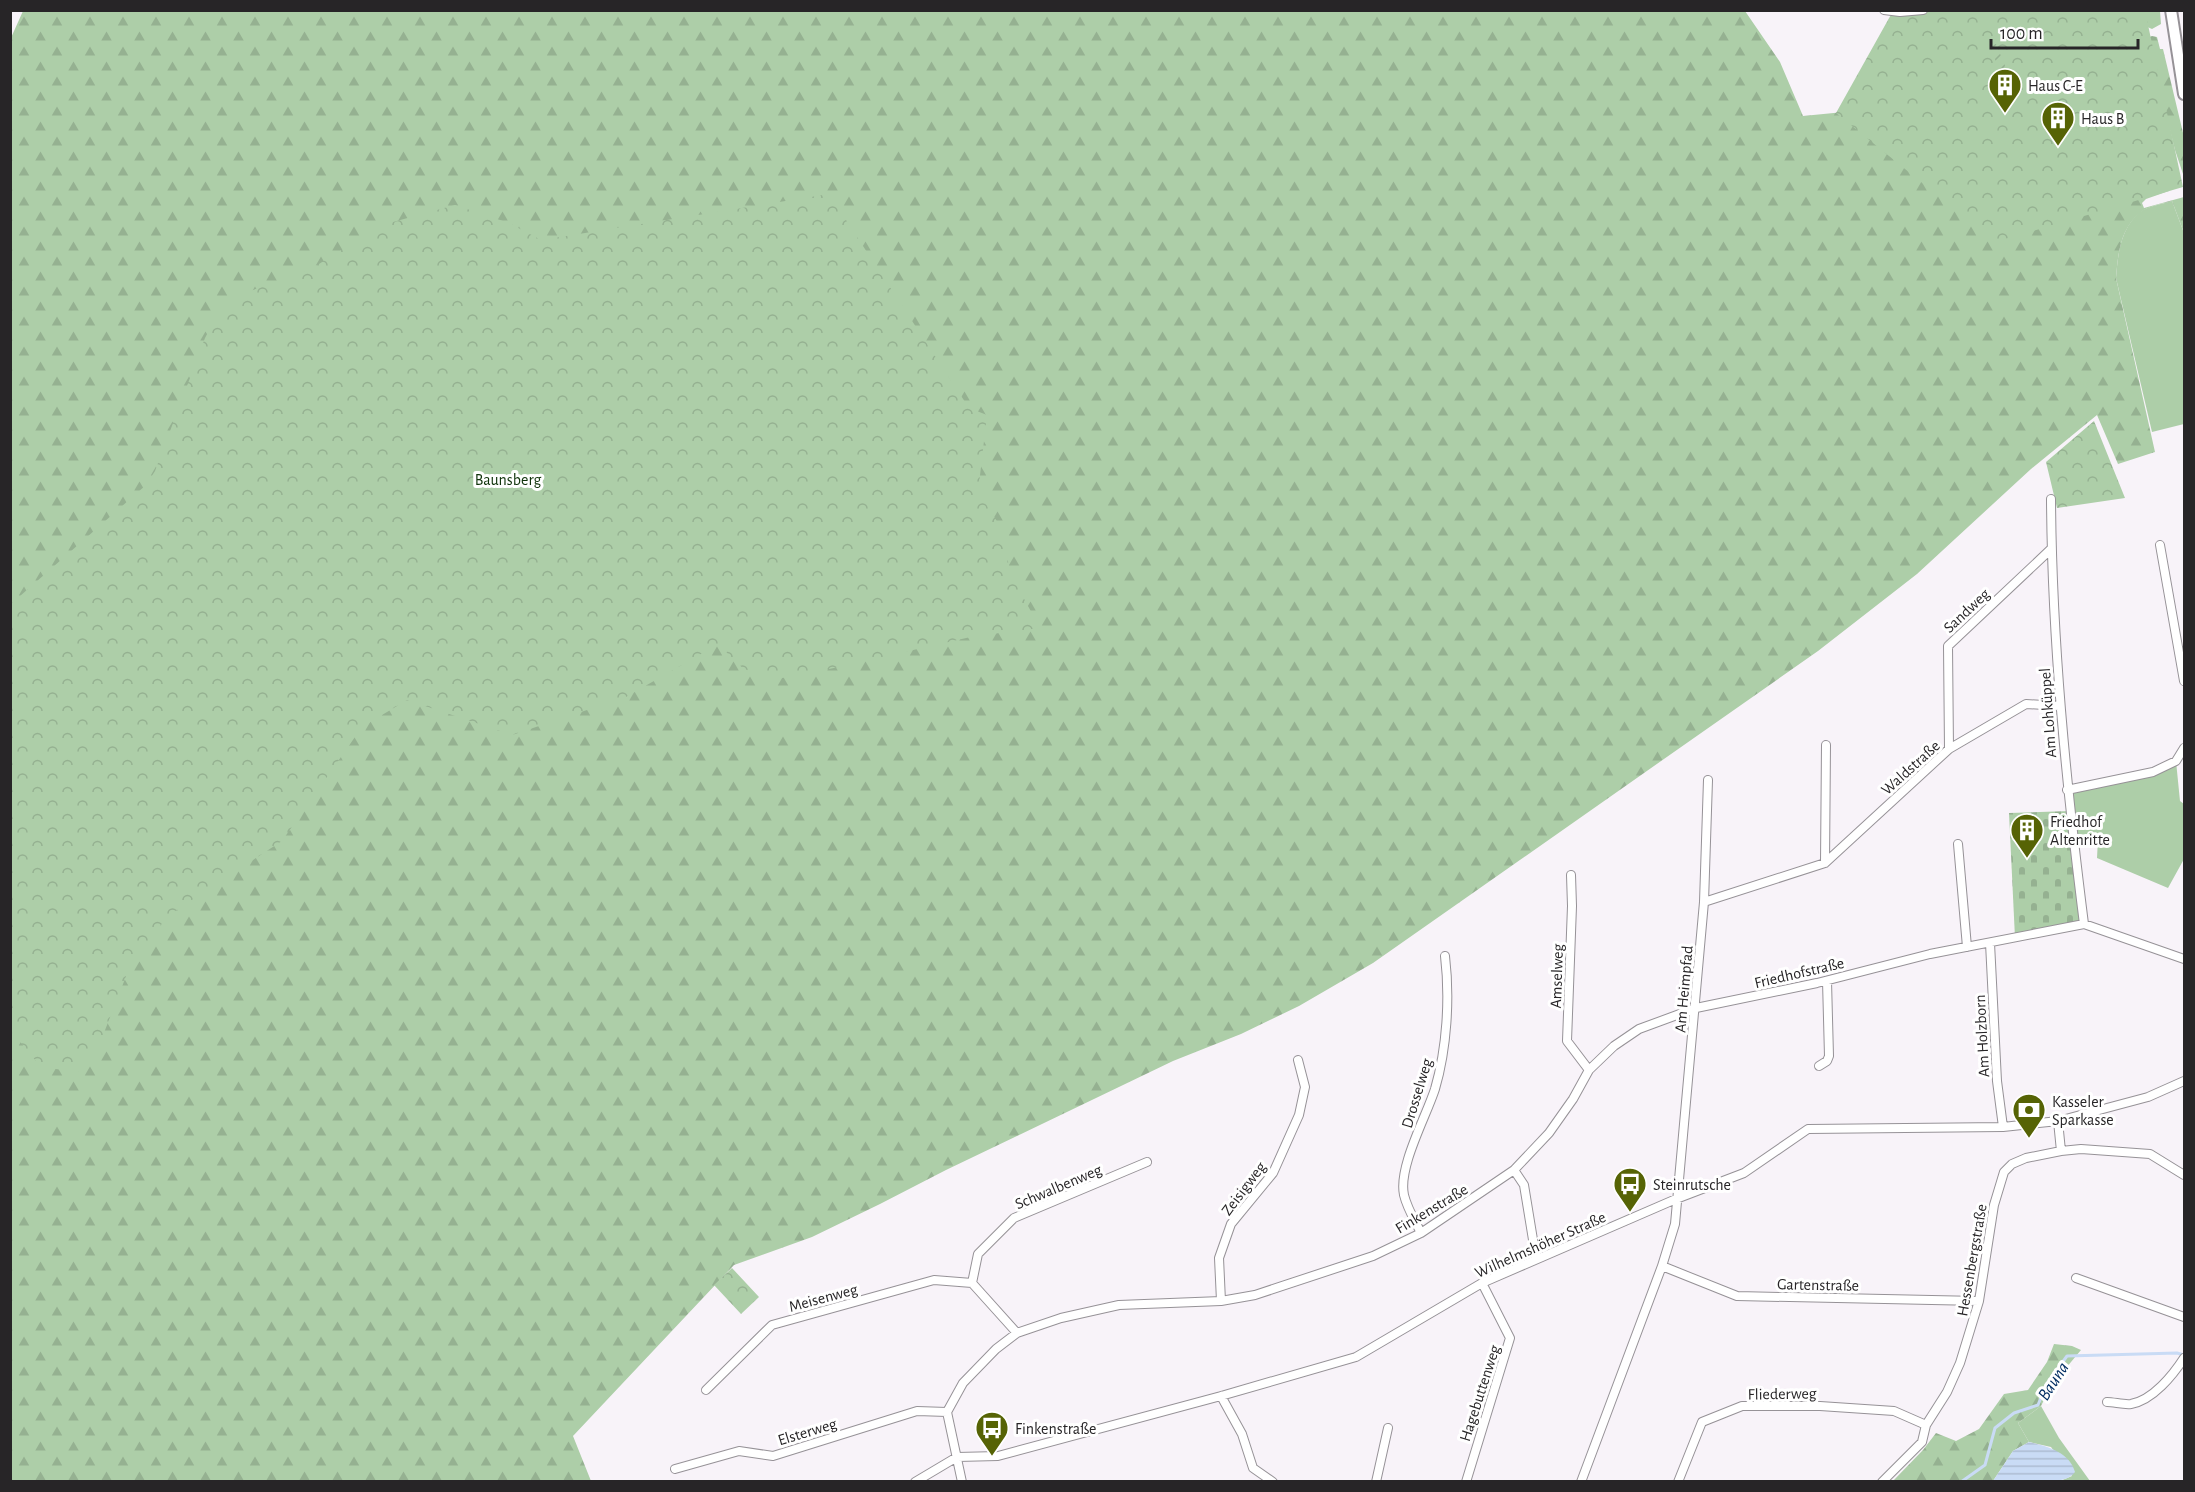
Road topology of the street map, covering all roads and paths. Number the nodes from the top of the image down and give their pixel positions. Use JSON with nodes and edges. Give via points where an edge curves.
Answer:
{"nodes":[{"id":1,"x":1884,"y":10,"type":"edge"},
{"id":2,"x":1923,"y":10,"type":"edge"},
{"id":3,"x":2171,"y":10,"type":"edge"},
{"id":4,"x":2184,"y":94,"type":"edge"},
{"id":5,"x":2051,"y":499,"type":"dead end"},
{"id":6,"x":2160,"y":545,"type":"dead end"},
{"id":7,"x":2051,"y":549,"type":"junction"},
{"id":8,"x":2184,"y":681,"type":"edge"},
{"id":9,"x":2060,"y":706,"type":"junction"},
{"id":10,"x":1826,"y":746,"type":"dead end"},
{"id":11,"x":2184,"y":748,"type":"edge"},
{"id":12,"x":1949,"y":749,"type":"junction"},
{"id":13,"x":1708,"y":780,"type":"dead end"},
{"id":14,"x":2067,"y":790,"type":"junction"},
{"id":15,"x":1958,"y":844,"type":"dead end"},
{"id":16,"x":1825,"y":863,"type":"junction"},
{"id":17,"x":1570,"y":875,"type":"dead end"},
{"id":18,"x":1704,"y":902,"type":"junction"},
{"id":19,"x":2084,"y":924,"type":"junction"},
{"id":20,"x":1990,"y":943,"type":"junction"},
{"id":21,"x":1966,"y":947,"type":"junction"},
{"id":22,"x":1445,"y":956,"type":"dead end"},
{"id":23,"x":2184,"y":959,"type":"edge"},
{"id":24,"x":1827,"y":981,"type":"junction"},
{"id":25,"x":1696,"y":1008,"type":"junction"},
{"id":26,"x":1639,"y":1029,"type":"joint"},
{"id":27,"x":1298,"y":1060,"type":"dead end"},
{"id":28,"x":1820,"y":1066,"type":"dead end"},
{"id":29,"x":1589,"y":1070,"type":"junction"},
{"id":30,"x":2184,"y":1081,"type":"edge"},
{"id":31,"x":2058,"y":1121,"type":"junction"},
{"id":32,"x":2003,"y":1127,"type":"junction"},
{"id":33,"x":2061,"y":1151,"type":"junction"},
{"id":34,"x":1147,"y":1162,"type":"dead end"},
{"id":35,"x":1514,"y":1170,"type":"junction"},
{"id":36,"x":2184,"y":1175,"type":"edge"},
{"id":37,"x":1676,"y":1199,"type":"junction"},
{"id":38,"x":1421,"y":1233,"type":"junction"},
{"id":39,"x":1536,"y":1258,"type":"junction"},
{"id":40,"x":1662,"y":1266,"type":"junction"},
{"id":41,"x":2076,"y":1278,"type":"dead end"},
{"id":42,"x":972,"y":1283,"type":"junction"},
{"id":43,"x":1482,"y":1283,"type":"junction"},
{"id":44,"x":1221,"y":1301,"type":"junction"},
{"id":45,"x":1979,"y":1301,"type":"junction"},
{"id":46,"x":2184,"y":1317,"type":"edge"},
{"id":47,"x":1017,"y":1333,"type":"junction"},
{"id":48,"x":2183,"y":1360,"type":"edge"},
{"id":49,"x":706,"y":1390,"type":"dead end"},
{"id":50,"x":1221,"y":1396,"type":"junction"},
{"id":51,"x":2107,"y":1402,"type":"dead end"},
{"id":52,"x":947,"y":1412,"type":"junction"},
{"id":53,"x":1926,"y":1425,"type":"junction"},
{"id":54,"x":1388,"y":1428,"type":"dead end"},
{"id":55,"x":957,"y":1457,"type":"junction"},
{"id":56,"x":675,"y":1469,"type":"dead end"},
{"id":57,"x":915,"y":1482,"type":"edge"},
{"id":58,"x":962,"y":1482,"type":"edge"},
{"id":59,"x":1273,"y":1482,"type":"edge"},
{"id":60,"x":1376,"y":1482,"type":"edge"},
{"id":61,"x":1466,"y":1482,"type":"edge"},
{"id":62,"x":1581,"y":1482,"type":"edge"},
{"id":63,"x":1678,"y":1482,"type":"edge"},
{"id":64,"x":1882,"y":1482,"type":"edge"}],
"edges":[{"from":1,"to":2,"type":"street"},
{"from":3,"to":4,"type":"main road"},
{"from":5,"to":7,"type":"street","name":"Am Lohküppel"},
{"from":6,"to":8,"type":"street"},
{"from":7,"to":9,"type":"street","name":"Am Lohküppel"},
{"from":7,"to":12,"type":"street","name":"Sandweg","via":[[1948,646]]},
{"from":9,"to":12,"type":"street","name":"Waldstraße","via":[[2026,704]]},
{"from":9,"to":14,"type":"street","name":"Am Lohküppel"},
{"from":10,"to":16,"type":"street"},
{"from":11,"to":14,"type":"street","via":[[2176,761],[2153,772]]},
{"from":12,"to":16,"type":"street","name":"Waldstraße"},
{"from":13,"to":18,"type":"street","name":"Am Heimpfad"},
{"from":14,"to":19,"type":"street","name":"Am Lohküppel"},
{"from":15,"to":21,"type":"street"},
{"from":16,"to":18,"type":"street","name":"Waldstraße"},
{"from":17,"to":29,"type":"street","name":"Amselweg","via":[[1567,1041]]},
{"from":18,"to":25,"type":"street","name":"Am Heimpfad"},
{"from":19,"to":20,"type":"street","name":"Friedhofstraße"},
{"from":19,"to":23,"type":"street"},
{"from":20,"to":21,"type":"street","name":"Friedhofstraße"},
{"from":20,"to":32,"type":"street","name":"Am Holzborn"},
{"from":21,"to":24,"type":"street","name":"Friedhofstraße"},
{"from":22,"to":38,"type":"street","name":"Drosselweg","via":[[1443,1047],[1435,1088],[1404,1170],[1404,1194]]},
{"from":24,"to":25,"type":"street","name":"Friedhofstraße"},
{"from":24,"to":28,"type":"street","via":[[1829,1056]]},
{"from":25,"to":26,"type":"street","name":"Friedhofstraße"},
{"from":25,"to":37,"type":"street","name":"Am Heimpfad"},
{"from":26,"to":29,"type":"street","name":"Finkenstraße"},
{"from":27,"to":44,"type":"street","name":"Zeisigweg","via":[[1305,1087],[1299,1115],[1273,1173],[1231,1224],[1219,1258]]},
{"from":29,"to":35,"type":"street","name":"Finkenstraße","via":[[1549,1133]]},
{"from":30,"to":31,"type":"street","name":"Wilhelmshöher Straße","via":[[2148,1097]]},
{"from":31,"to":32,"type":"street","name":"Wilhelmshöher Straße"},
{"from":31,"to":33,"type":"street"},
{"from":32,"to":37,"type":"street","name":"Wilhelmshöher Straße","via":[[1808,1130],[1744,1173]]},
{"from":33,"to":36,"type":"street","via":[[2150,1154]]},
{"from":33,"to":45,"type":"street","name":"Hessenbergstraße","via":[[2025,1158],[2004,1172],[1994,1205]]},
{"from":34,"to":42,"type":"street","name":"Schwalbenweg","via":[[1014,1218],[978,1254]]},
{"from":35,"to":38,"type":"street","name":"Finkenstraße"},
{"from":35,"to":39,"type":"street","via":[[1524,1185]]},
{"from":37,"to":39,"type":"street","name":"Wilhelmshöher Straße"},
{"from":37,"to":40,"type":"street","via":[[1675,1224]]},
{"from":38,"to":44,"type":"street","name":"Finkenstraße","via":[[1373,1256],[1255,1295]]},
{"from":39,"to":43,"type":"street","name":"Wilhelmshöher Straße"},
{"from":40,"to":45,"type":"street","name":"Gartenstraße","via":[[1737,1296]]},
{"from":40,"to":62,"type":"street"},
{"from":41,"to":46,"type":"street"},
{"from":42,"to":47,"type":"street"},
{"from":42,"to":49,"type":"street","name":"Meisenweg","via":[[934,1280],[772,1325]]},
{"from":43,"to":50,"type":"street","name":"Wilhelmshöher Straße","via":[[1356,1357]]},
{"from":43,"to":61,"type":"street","name":"Hagebuttenweg","via":[[1510,1338]]},
{"from":44,"to":47,"type":"street","name":"Finkenstraße","via":[[1119,1305]]},
{"from":45,"to":53,"type":"street","name":"Hessenbergstraße","via":[[1960,1363]]},
{"from":47,"to":52,"type":"street","name":"Finkenstraße","via":[[963,1383]]},
{"from":48,"to":51,"type":"street","via":[[2151,1394],[2131,1404]]},
{"from":50,"to":55,"type":"street","name":"Wilhelmshöher Straße","via":[[998,1456]]},
{"from":50,"to":59,"type":"street","via":[[1242,1434],[1253,1468]]},
{"from":52,"to":55,"type":"street"},
{"from":52,"to":56,"type":"street","name":"Elsterweg","via":[[917,1411],[773,1456],[739,1451]]},
{"from":53,"to":63,"type":"street","name":"Fliederweg","via":[[1894,1411],[1742,1406],[1702,1422]]},
{"from":53,"to":64,"type":"street","name":"Hessenbergstraße","via":[[1922,1442]]},
{"from":54,"to":60,"type":"street"},
{"from":55,"to":57,"type":"street","name":"Wilhelmshöher Straße"},
{"from":55,"to":58,"type":"street"}]}
